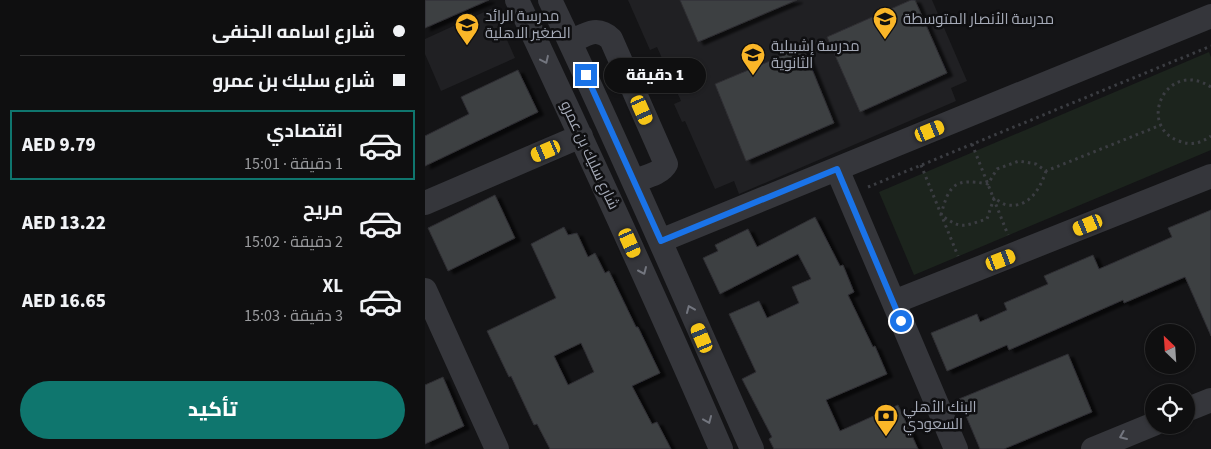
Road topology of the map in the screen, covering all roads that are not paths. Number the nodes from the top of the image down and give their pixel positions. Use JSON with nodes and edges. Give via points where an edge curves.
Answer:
{"nodes":[{"id":1,"x":517,"y":0,"type":"edge"},
{"id":2,"x":551,"y":0,"type":"edge"},
{"id":3,"x":1211,"y":16,"type":"edge"},
{"id":4,"x":570,"y":42,"type":"junction"},
{"id":5,"x":586,"y":75,"type":"junction"},
{"id":6,"x":559,"y":90,"type":"junction"},
{"id":7,"x":581,"y":136,"type":"junction"},
{"id":8,"x":623,"y":157,"type":"junction"},
{"id":9,"x":595,"y":165,"type":"junction"},
{"id":10,"x":837,"y":169,"type":"junction"},
{"id":11,"x":1211,"y":176,"type":"edge"},
{"id":12,"x":634,"y":181,"type":"junction"},
{"id":13,"x":425,"y":203,"type":"edge"},
{"id":14,"x":661,"y":241,"type":"junction"},
{"id":15,"x":425,"y":290,"type":"edge"},
{"id":16,"x":894,"y":302,"type":"junction"},
{"id":17,"x":1211,"y":400,"type":"edge"},
{"id":18,"x":1195,"y":406,"type":"edge"},
{"id":19,"x":1145,"y":428,"type":"edge"},
{"id":20,"x":497,"y":449,"type":"edge"},
{"id":21,"x":721,"y":449,"type":"edge"},
{"id":22,"x":753,"y":449,"type":"edge"},
{"id":23,"x":956,"y":449,"type":"edge"},
{"id":24,"x":1093,"y":449,"type":"edge"}],
"edges":[{"from":1,"to":6,"type":"street","name":"شارع سليك بن عمرو","one_way":true},
{"from":2,"to":4,"type":"street","name":"شارع سليك بن عمرو"},
{"from":3,"to":10,"type":"street"},
{"from":4,"to":5,"type":"street","name":"شارع سليك بن عمرو"},
{"from":4,"to":12,"type":"street","via":[[595,31],[611,39],[666,164],[664,168]]},
{"from":5,"to":6,"type":"street","via":[[586,86],[581,93],[570,96]]},
{"from":5,"to":8,"type":"street","name":"شارع سليك بن عمرو"},
{"from":6,"to":7,"type":"street","name":"شارع سليك بن عمرو"},
{"from":7,"to":9,"type":"street","name":"شارع سليك بن عمرو"},
{"from":7,"to":13,"type":"street"},
{"from":8,"to":9,"type":"street","via":[[610,151],[600,155]]},
{"from":8,"to":12,"type":"street","name":"شارع سليك بن عمرو"},
{"from":9,"to":21,"type":"street","name":"شارع سليك بن عمرو","one_way":true},
{"from":10,"to":14,"type":"street"},
{"from":10,"to":16,"type":"street"},
{"from":11,"to":16,"type":"street"},
{"from":12,"to":14,"type":"street","name":"شارع سليك بن عمرو"},
{"from":22,"to":14,"type":"street","name":"شارع سليك بن عمرو","one_way":true},
{"from":15,"to":20,"type":"street"},
{"from":16,"to":23,"type":"street"},
{"from":17,"to":18,"type":"street"},
{"from":19,"to":24,"type":"street","one_way":true}]}
